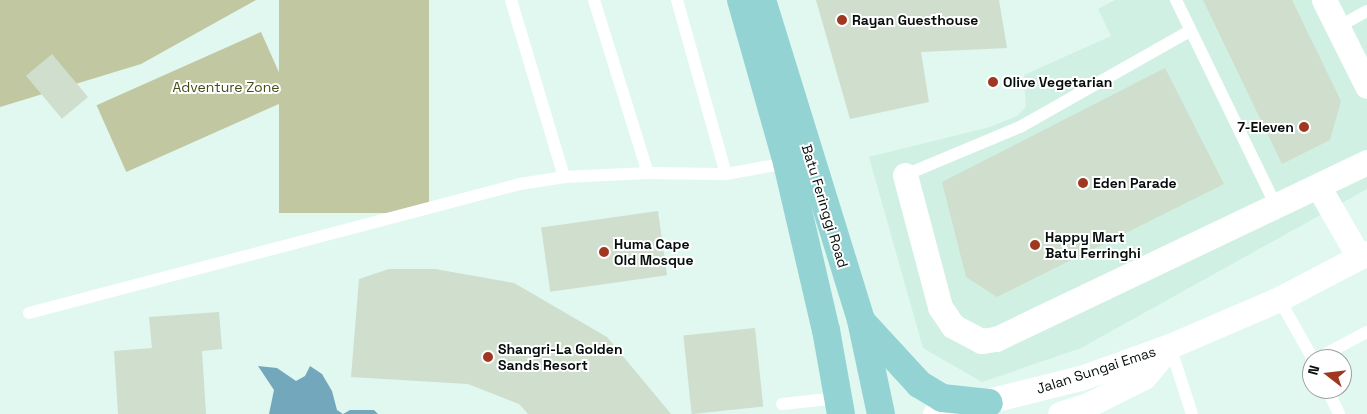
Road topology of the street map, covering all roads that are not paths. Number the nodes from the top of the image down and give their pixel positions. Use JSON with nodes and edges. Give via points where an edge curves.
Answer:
{"nodes":[{"id":1,"x":512,"y":0,"type":"edge"},
{"id":2,"x":594,"y":0,"type":"edge"},
{"id":3,"x":677,"y":0,"type":"edge"},
{"id":4,"x":741,"y":0,"type":"edge"},
{"id":5,"x":762,"y":0,"type":"edge"},
{"id":6,"x":1176,"y":0,"type":"edge"},
{"id":7,"x":1324,"y":0,"type":"edge"},
{"id":8,"x":1367,"y":11,"type":"edge"},
{"id":9,"x":1338,"y":27,"type":"junction"},
{"id":10,"x":1190,"y":30,"type":"junction"},
{"id":11,"x":1367,"y":86,"type":"edge"},
{"id":12,"x":1367,"y":162,"type":"edge"},
{"id":13,"x":787,"y":163,"type":"junction"},
{"id":14,"x":648,"y":173,"type":"junction"},
{"id":15,"x":726,"y":174,"type":"junction"},
{"id":16,"x":906,"y":175,"type":"joint"},
{"id":17,"x":564,"y":177,"type":"junction"},
{"id":18,"x":1318,"y":186,"type":"junction"},
{"id":19,"x":1276,"y":206,"type":"junction"},
{"id":20,"x":1363,"y":255,"type":"edge"},
{"id":21,"x":1279,"y":299,"type":"junction"},
{"id":22,"x":29,"y":314,"type":"dead end"},
{"id":23,"x":860,"y":320,"type":"junction"},
{"id":24,"x":1367,"y":332,"type":"edge"},
{"id":25,"x":1170,"y":346,"type":"junction"},
{"id":26,"x":1308,"y":349,"type":"edge"},
{"id":27,"x":1334,"y":349,"type":"edge"},
{"id":28,"x":1331,"y":399,"type":"edge"},
{"id":29,"x":989,"y":403,"type":"junction"},
{"id":30,"x":782,"y":404,"type":"dead end"},
{"id":31,"x":840,"y":406,"type":"edge"},
{"id":32,"x":881,"y":414,"type":"edge"},
{"id":33,"x":935,"y":414,"type":"edge"},
{"id":34,"x":1060,"y":414,"type":"edge"},
{"id":35,"x":1192,"y":414,"type":"edge"},
{"id":36,"x":1338,"y":414,"type":"edge"}],
"edges":[{"from":1,"to":17,"type":"lane"},
{"from":2,"to":14,"type":"lane"},
{"from":3,"to":15,"type":"lane"},
{"from":4,"to":13,"type":"main road","name":"Batu Feringgi Road"},
{"from":5,"to":23,"type":"main road","name":"Batu Feringgi Road"},
{"from":6,"to":10,"type":"lane"},
{"from":7,"to":9,"type":"street"},
{"from":8,"to":9,"type":"lane"},
{"from":9,"to":11,"type":"street"},
{"from":10,"to":16,"type":"lane","via":[[1020,127]]},
{"from":10,"to":19,"type":"lane"},
{"from":12,"to":18,"type":"street"},
{"from":13,"to":15,"type":"lane"},
{"from":13,"to":31,"type":"main road","name":"Batu Feringgi Road"},
{"from":14,"to":15,"type":"lane"},
{"from":14,"to":17,"type":"lane"},
{"from":16,"to":19,"type":"street","via":[[940,308],[953,326],[981,341],[996,339]]},
{"from":17,"to":22,"type":"lane","via":[[520,184]]},
{"from":18,"to":19,"type":"street"},
{"from":18,"to":20,"type":"street"},
{"from":20,"to":21,"type":"street","name":"Jalan Sungai Emas"},
{"from":21,"to":25,"type":"street","name":"Jalan Sungai Emas"},
{"from":21,"to":26,"type":"lane"},
{"from":23,"to":29,"type":"main road","via":[[919,384],[942,398]]},
{"from":23,"to":32,"type":"main road","name":"Batu Feringgi Road"},
{"from":24,"to":27,"type":"lane"},
{"from":25,"to":29,"type":"street","name":"Jalan Sungai Emas","via":[[1081,378]]},
{"from":25,"to":34,"type":"street","name":"Jalan Sungai Emas","via":[[1144,377],[1090,404]]},
{"from":25,"to":35,"type":"lane"},
{"from":28,"to":36,"type":"lane"},
{"from":29,"to":33,"type":"street","name":"Jalan Sungai Emas"},
{"from":30,"to":31,"type":"lane"}]}
